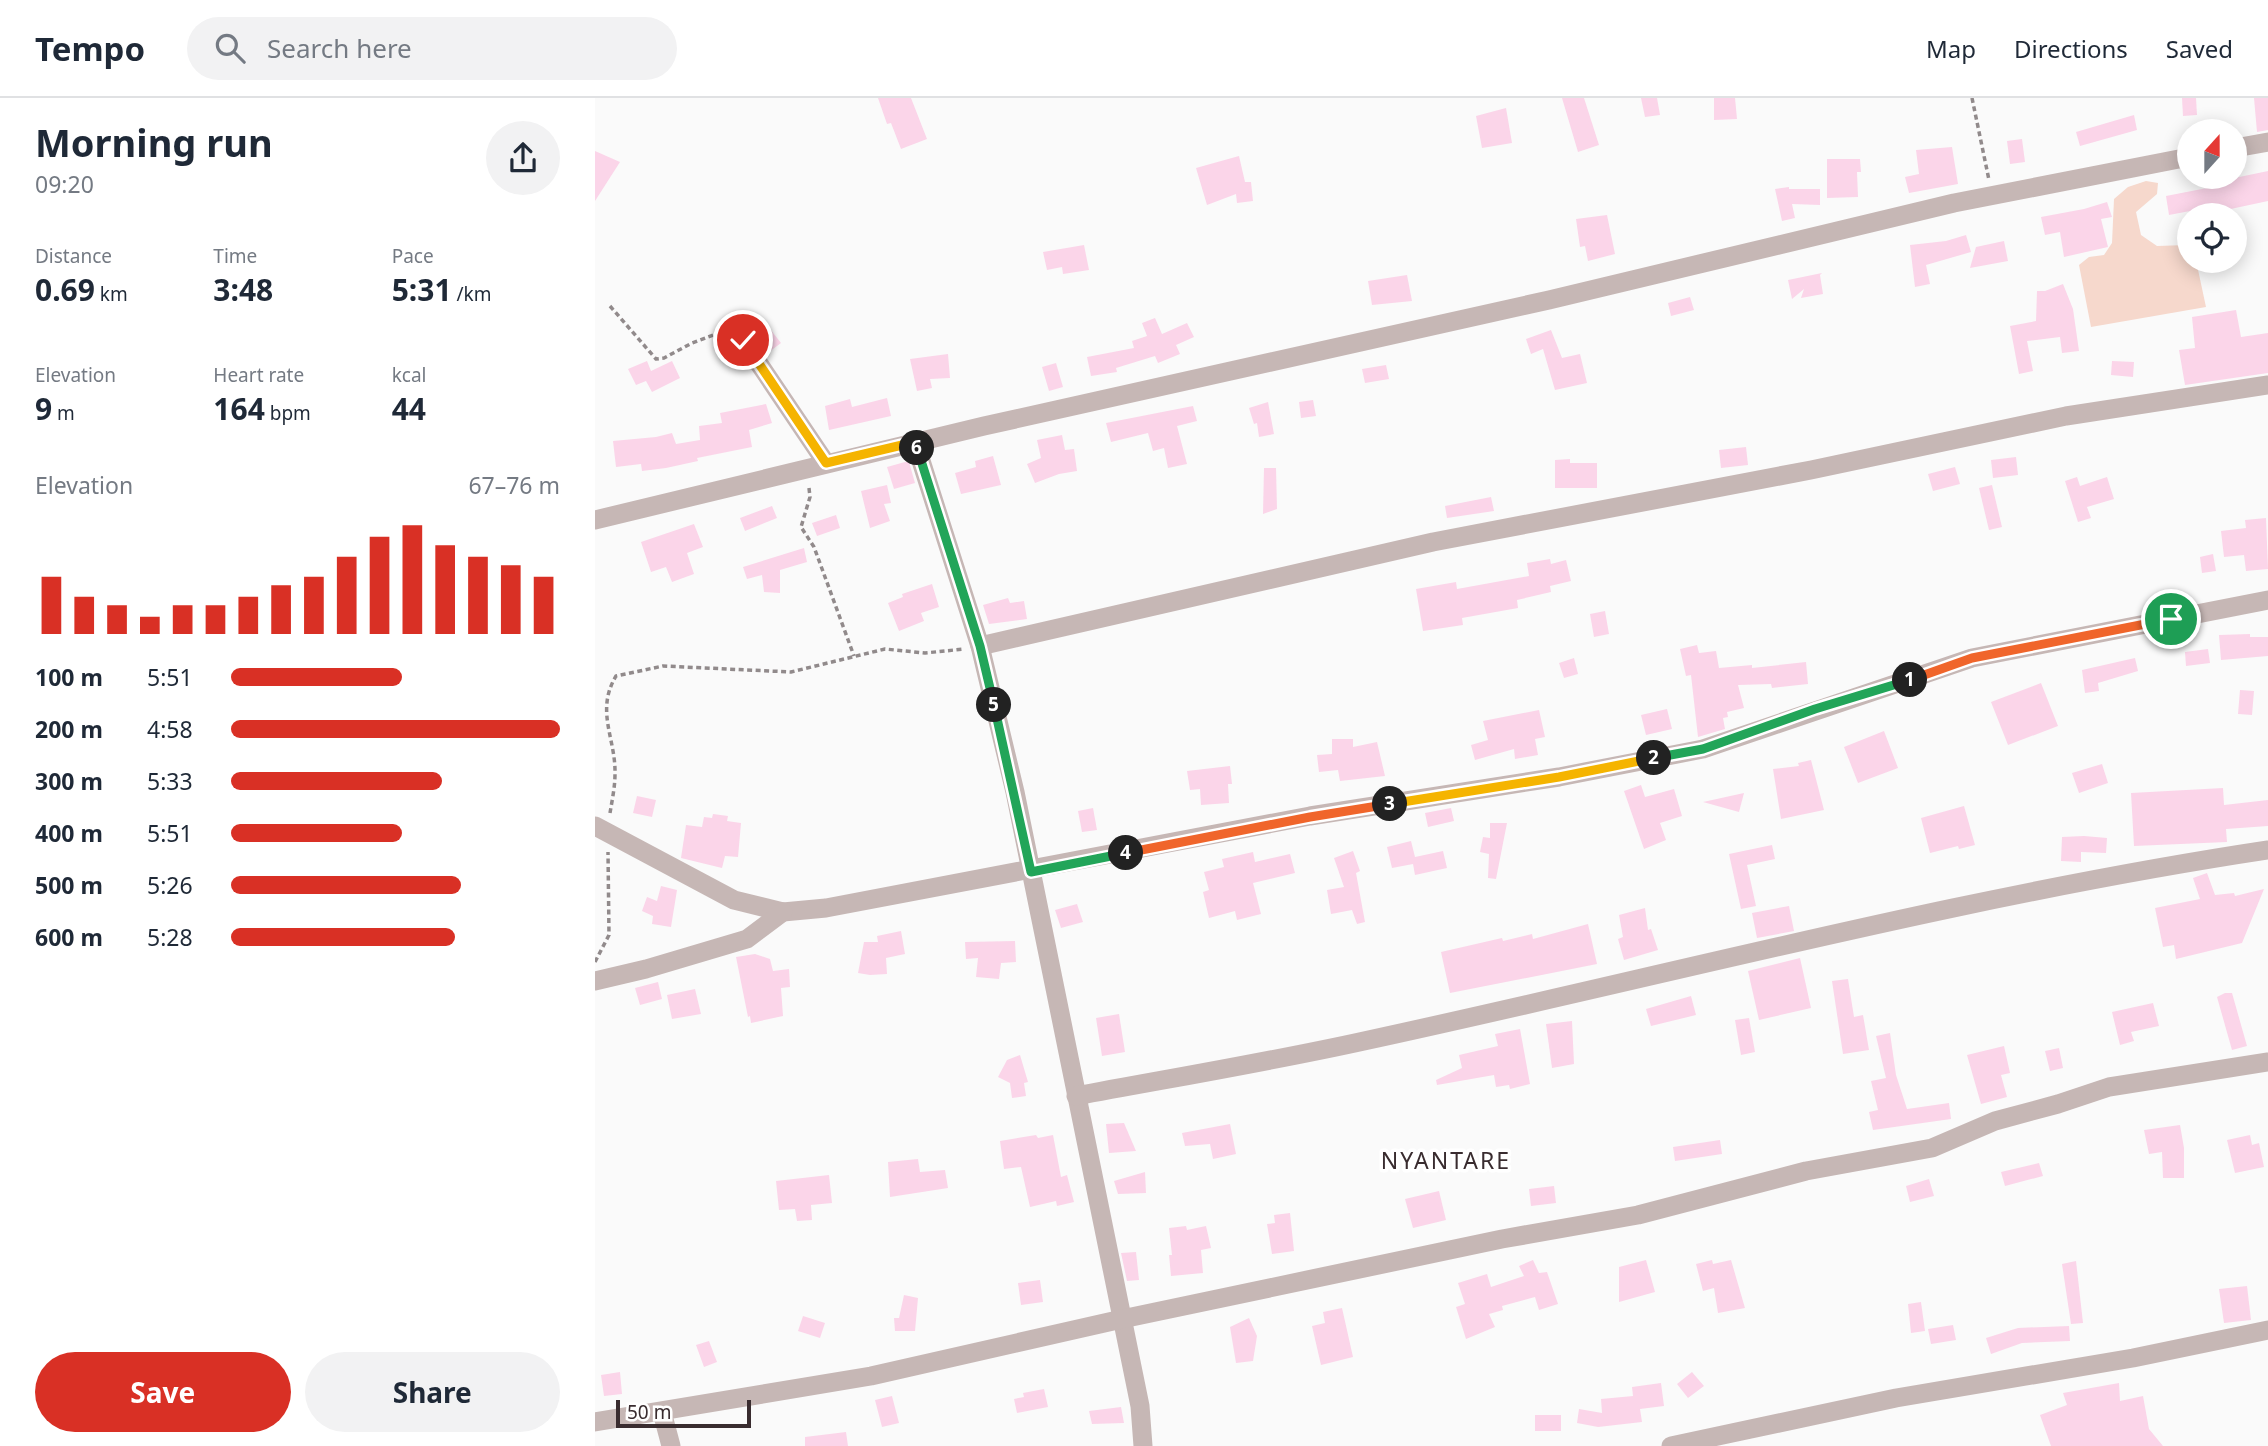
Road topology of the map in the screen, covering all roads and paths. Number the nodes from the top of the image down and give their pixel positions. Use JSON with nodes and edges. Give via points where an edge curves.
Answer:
{"nodes":[{"id":1,"x":1972,"y":98,"type":"edge"},
{"id":2,"x":2268,"y":142,"type":"edge"},
{"id":3,"x":2247,"y":146,"type":"edge"},
{"id":4,"x":2177,"y":159,"type":"edge"},
{"id":5,"x":1991,"y":196,"type":"junction"},
{"id":6,"x":610,"y":306,"type":"dead end"},
{"id":7,"x":743,"y":340,"type":"joint"},
{"id":8,"x":2268,"y":385,"type":"edge"},
{"id":9,"x":915,"y":442,"type":"junction"},
{"id":10,"x":826,"y":463,"type":"junction"},
{"id":11,"x":804,"y":468,"type":"junction"},
{"id":12,"x":595,"y":520,"type":"edge"},
{"id":13,"x":2268,"y":600,"type":"edge"},
{"id":14,"x":980,"y":646,"type":"junction"},
{"id":15,"x":854,"y":656,"type":"junction"},
{"id":16,"x":601,"y":830,"type":"edge"},
{"id":17,"x":2268,"y":850,"type":"edge"},
{"id":18,"x":1031,"y":872,"type":"junction"},
{"id":19,"x":783,"y":912,"type":"junction"},
{"id":20,"x":595,"y":962,"type":"edge"},
{"id":21,"x":595,"y":981,"type":"edge"},
{"id":22,"x":2268,"y":1062,"type":"edge"},
{"id":23,"x":1076,"y":1096,"type":"junction"},
{"id":24,"x":1122,"y":1319,"type":"junction"},
{"id":25,"x":2268,"y":1330,"type":"edge"},
{"id":26,"x":662,"y":1412,"type":"junction"},
{"id":27,"x":595,"y":1422,"type":"edge"},
{"id":28,"x":671,"y":1446,"type":"edge"},
{"id":29,"x":1143,"y":1446,"type":"edge"},
{"id":30,"x":1671,"y":1446,"type":"edge"}],
"edges":[{"from":1,"to":5,"type":"path"},
{"from":2,"to":3,"type":"street"},
{"from":4,"to":5,"type":"street"},
{"from":5,"to":9,"type":"street"},
{"from":6,"to":7,"type":"path","via":[[656,359],[724,331]]},
{"from":7,"to":10,"type":"street"},
{"from":8,"to":14,"type":"street","via":[[2066,416],[1433,542]]},
{"from":9,"to":10,"type":"street"},
{"from":9,"to":14,"type":"street"},
{"from":10,"to":11,"type":"street"},
{"from":11,"to":12,"type":"street"},
{"from":11,"to":15,"type":"path","via":[[810,497],[801,527],[814,547]]},
{"from":13,"to":18,"type":"street","via":[[1972,658],[1703,749],[1310,817]]},
{"from":14,"to":15,"type":"path","via":[[925,653],[885,649]]},
{"from":14,"to":18,"type":"street"},
{"from":15,"to":16,"type":"path","via":[[791,672],[663,666],[616,676],[607,692],[616,773]]},
{"from":16,"to":19,"type":"street","via":[[734,900]]},
{"from":16,"to":20,"type":"path","via":[[609,935]]},
{"from":17,"to":23,"type":"street","via":[[2139,870],[1720,958],[1362,1042]]},
{"from":18,"to":19,"type":"street"},
{"from":18,"to":23,"type":"street"},
{"from":19,"to":21,"type":"street","via":[[747,939]]},
{"from":22,"to":24,"type":"street","via":[[2109,1087],[1996,1121],[1932,1148],[1806,1171],[1638,1215]]},
{"from":23,"to":24,"type":"street"},
{"from":24,"to":26,"type":"street","via":[[871,1376]]},
{"from":24,"to":29,"type":"street","via":[[1140,1406]]},
{"from":25,"to":30,"type":"street","via":[[1896,1398]]},
{"from":26,"to":27,"type":"street"},
{"from":26,"to":28,"type":"street"}]}
